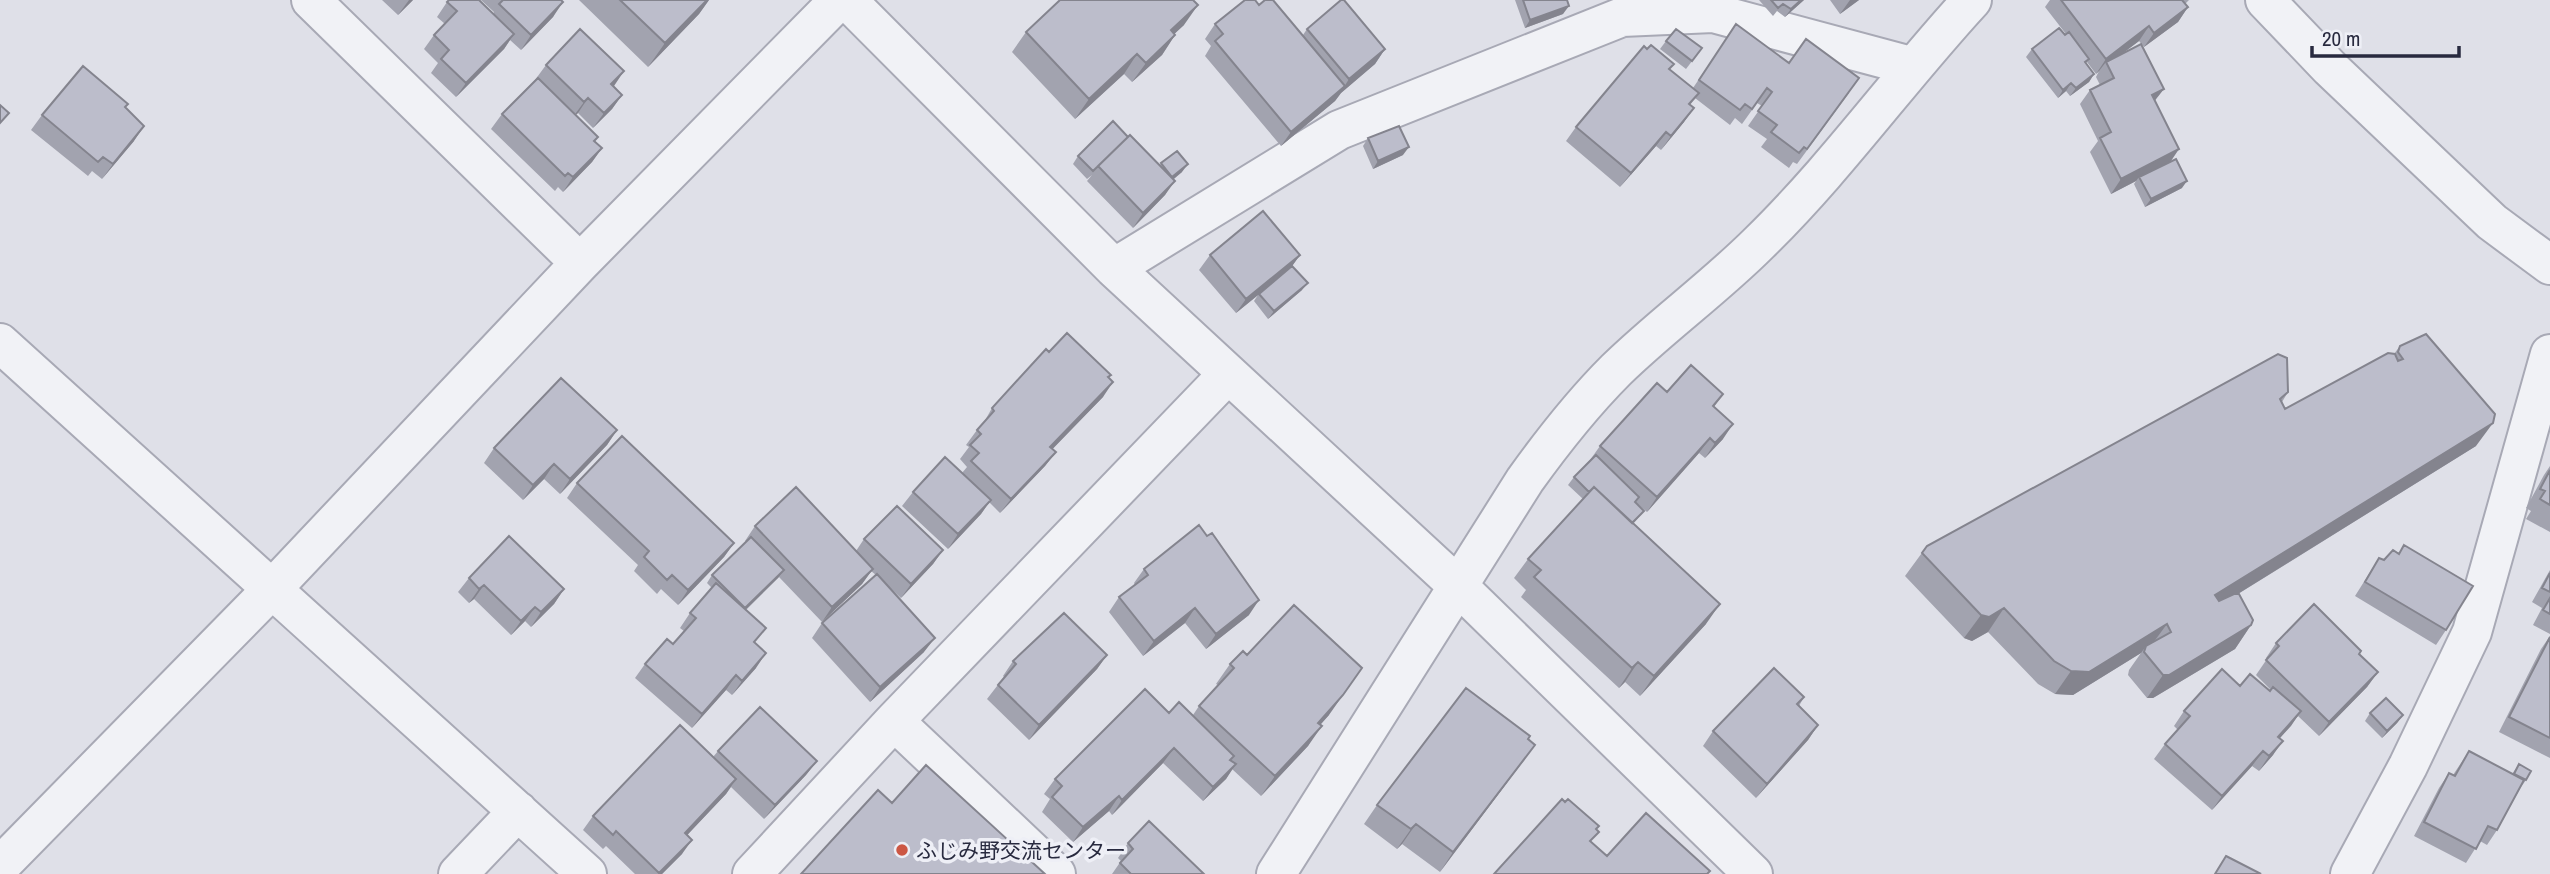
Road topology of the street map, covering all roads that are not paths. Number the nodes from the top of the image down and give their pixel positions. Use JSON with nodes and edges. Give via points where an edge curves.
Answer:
{"nodes":[{"id":1,"x":311,"y":0,"type":"edge"},
{"id":2,"x":839,"y":0,"type":"edge"},
{"id":3,"x":847,"y":0,"type":"edge"},
{"id":4,"x":1972,"y":0,"type":"edge"},
{"id":5,"x":2265,"y":0,"type":"edge"},
{"id":6,"x":1912,"y":66,"type":"junction"},
{"id":7,"x":580,"y":263,"type":"junction"},
{"id":8,"x":2550,"y":265,"type":"edge"},
{"id":9,"x":1114,"y":268,"type":"junction"},
{"id":10,"x":0,"y":343,"type":"edge"},
{"id":11,"x":2550,"y":354,"type":"edge"},
{"id":12,"x":1228,"y":374,"type":"junction"},
{"id":13,"x":1459,"y":587,"type":"junction"},
{"id":14,"x":273,"y":588,"type":"junction"},
{"id":15,"x":894,"y":721,"type":"junction"},
{"id":16,"x":518,"y":811,"type":"junction"},
{"id":17,"x":0,"y":866,"type":"edge"},
{"id":18,"x":458,"y":874,"type":"edge"},
{"id":19,"x":587,"y":874,"type":"edge"},
{"id":20,"x":752,"y":874,"type":"edge"},
{"id":21,"x":1056,"y":874,"type":"edge"},
{"id":22,"x":1276,"y":874,"type":"edge"},
{"id":23,"x":1752,"y":874,"type":"edge"},
{"id":24,"x":2350,"y":874,"type":"edge"}],
"edges":[{"from":1,"to":7,"type":"street"},
{"from":2,"to":7,"type":"street"},
{"from":3,"to":9,"type":"street"},
{"from":4,"to":6,"type":"street"},
{"from":5,"to":8,"type":"street","via":[[2492,222]]},
{"from":6,"to":9,"type":"street","via":[[1713,13],[1622,17],[1339,130]]},
{"from":6,"to":13,"type":"street","via":[[1827,171],[1758,244],[1616,370],[1566,424],[1525,480]]},
{"from":7,"to":14,"type":"street"},
{"from":9,"to":12,"type":"street"},
{"from":10,"to":14,"type":"street"},
{"from":11,"to":24,"type":"street","via":[[2472,632]]},
{"from":12,"to":13,"type":"street"},
{"from":12,"to":15,"type":"street"},
{"from":13,"to":22,"type":"street"},
{"from":13,"to":23,"type":"street"},
{"from":14,"to":16,"type":"street"},
{"from":14,"to":17,"type":"street"},
{"from":15,"to":20,"type":"street"},
{"from":15,"to":21,"type":"street"},
{"from":16,"to":18,"type":"street"},
{"from":16,"to":19,"type":"street"}]}
